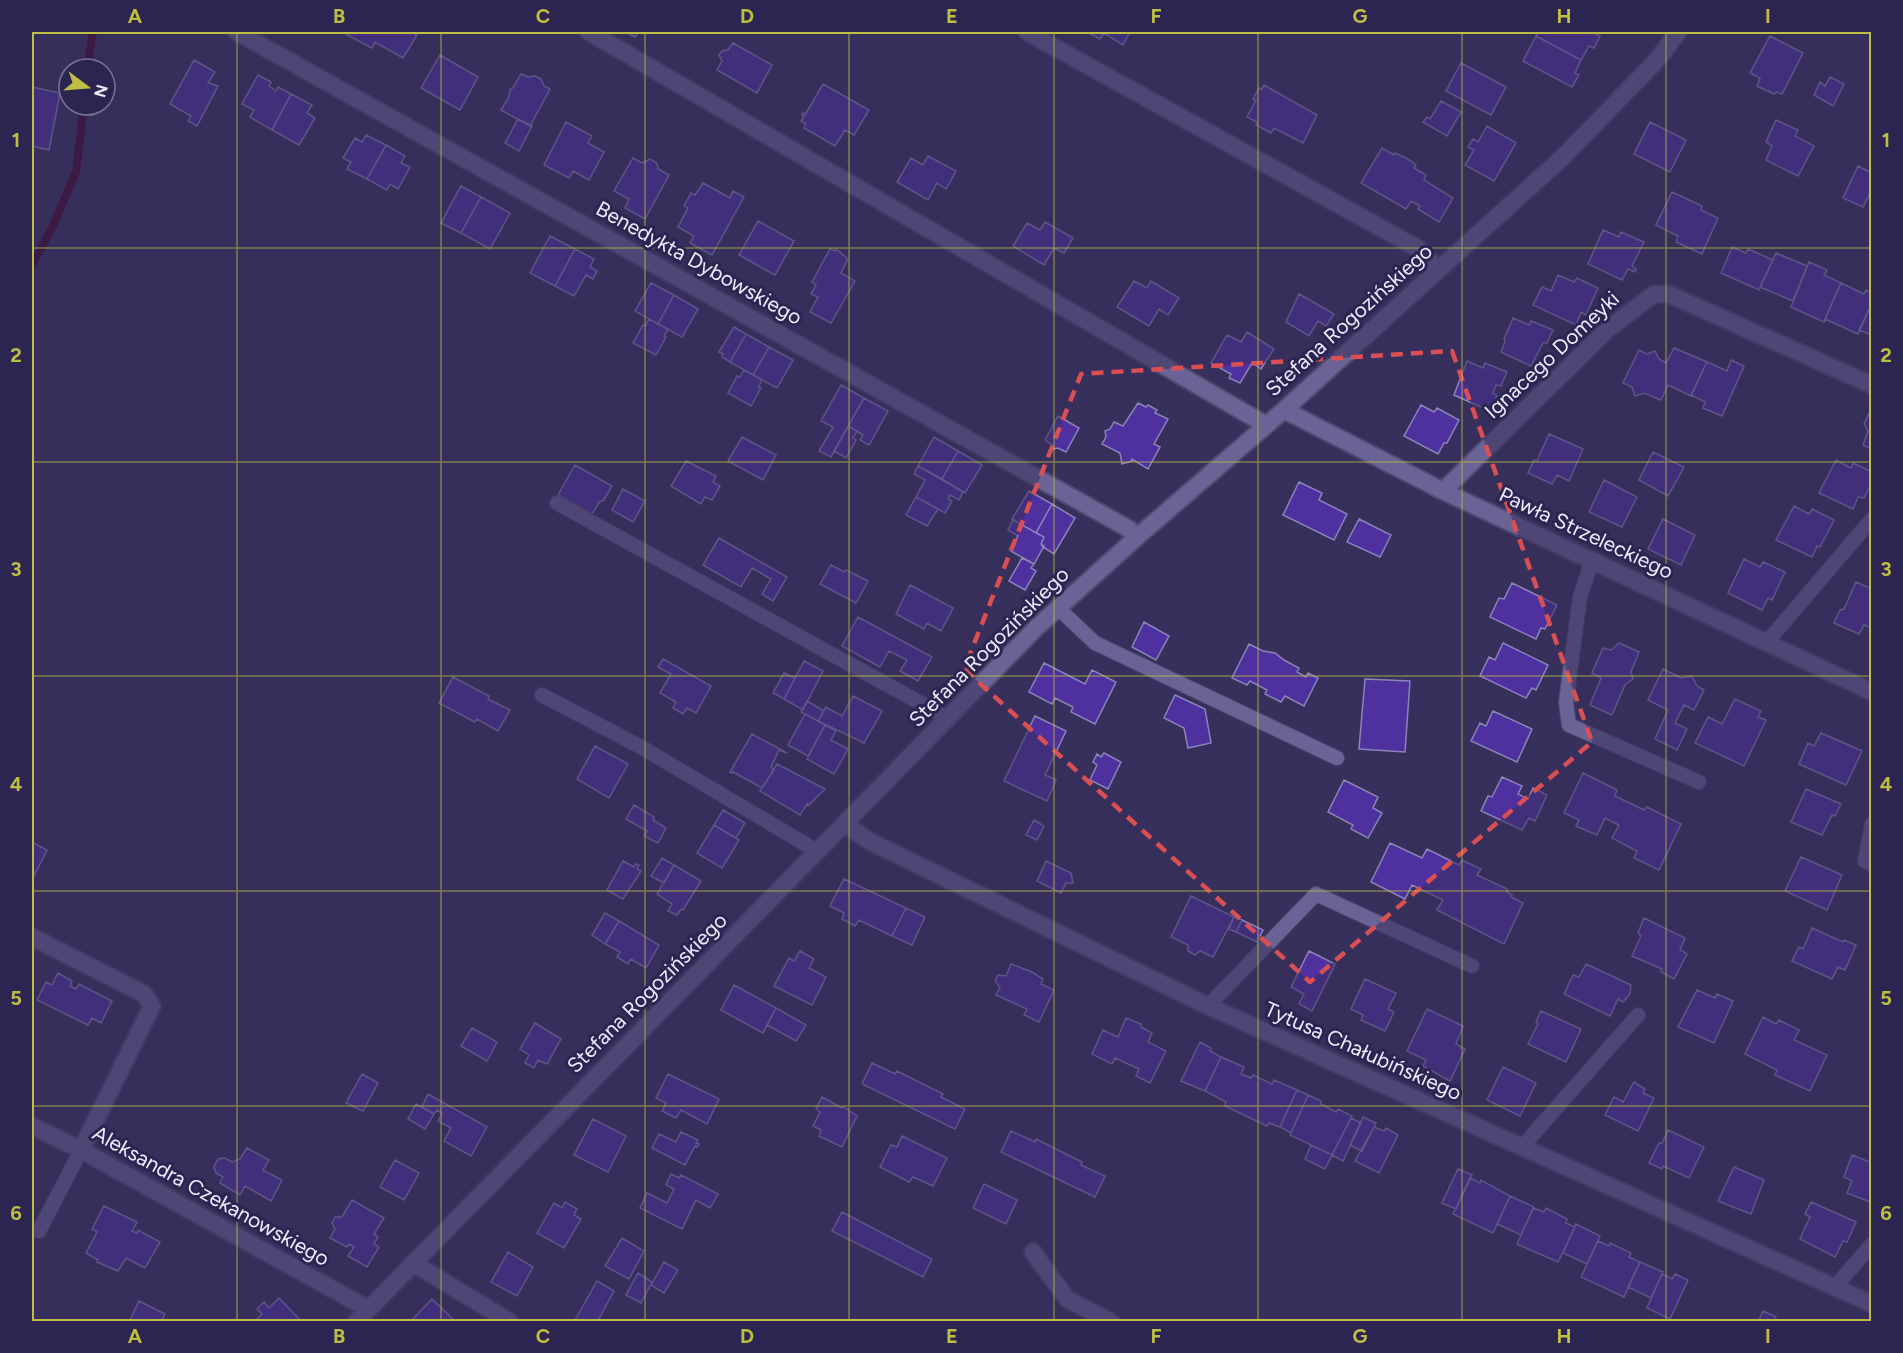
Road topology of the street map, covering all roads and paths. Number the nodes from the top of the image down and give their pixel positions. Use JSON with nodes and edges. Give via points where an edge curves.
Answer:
{"nodes":[{"id":1,"x":237,"y":32,"type":"edge"},
{"id":2,"x":589,"y":32,"type":"edge"},
{"id":3,"x":1028,"y":32,"type":"edge"},
{"id":4,"x":1678,"y":32,"type":"edge"},
{"id":5,"x":1438,"y":270,"type":"junction"},
{"id":6,"x":1872,"y":385,"type":"edge"},
{"id":7,"x":1284,"y":410,"type":"junction"},
{"id":8,"x":1266,"y":425,"type":"junction"},
{"id":9,"x":1443,"y":491,"type":"junction"},
{"id":10,"x":557,"y":503,"type":"dead end"},
{"id":11,"x":1872,"y":519,"type":"edge"},
{"id":12,"x":1137,"y":537,"type":"junction"},
{"id":13,"x":1592,"y":561,"type":"junction"},
{"id":14,"x":1058,"y":608,"type":"junction"},
{"id":15,"x":1767,"y":642,"type":"junction"},
{"id":16,"x":1872,"y":692,"type":"edge"},
{"id":17,"x":542,"y":695,"type":"dead end"},
{"id":18,"x":947,"y":719,"type":"junction"},
{"id":19,"x":1337,"y":758,"type":"dead end"},
{"id":20,"x":1699,"y":782,"type":"dead end"},
{"id":21,"x":844,"y":824,"type":"junction"},
{"id":22,"x":1872,"y":824,"type":"edge"},
{"id":23,"x":818,"y":851,"type":"junction"},
{"id":24,"x":1872,"y":864,"type":"edge"},
{"id":25,"x":32,"y":937,"type":"edge"},
{"id":26,"x":1472,"y":966,"type":"dead end"},
{"id":27,"x":1208,"y":1006,"type":"junction"},
{"id":28,"x":1638,"y":1015,"type":"dead end"},
{"id":29,"x":32,"y":1126,"type":"edge"},
{"id":30,"x":1522,"y":1147,"type":"junction"},
{"id":31,"x":81,"y":1150,"type":"junction"},
{"id":32,"x":39,"y":1232,"type":"dead end"},
{"id":33,"x":1872,"y":1244,"type":"edge"},
{"id":34,"x":1033,"y":1252,"type":"dead end"},
{"id":35,"x":413,"y":1263,"type":"junction"},
{"id":36,"x":1835,"y":1287,"type":"junction"},
{"id":37,"x":1872,"y":1304,"type":"edge"},
{"id":38,"x":361,"y":1316,"type":"edge"},
{"id":39,"x":510,"y":1322,"type":"edge"},
{"id":40,"x":1111,"y":1322,"type":"edge"}],
"edges":[{"from":1,"to":12,"type":"street","name":"Benedykta Dybowskiego","via":[[1122,525]]},
{"from":2,"to":8,"type":"street"},
{"from":3,"to":5,"type":"street","via":[[1419,249]]},
{"from":4,"to":5,"type":"street","name":"Stefana Rogozińskiego","via":[[1658,59],[1564,156]]},
{"from":5,"to":7,"type":"street","name":"Stefana Rogozińskiego"},
{"from":6,"to":9,"type":"street","name":"Ignacego Domeyki","via":[[1668,294],[1654,294],[1608,329]]},
{"from":7,"to":8,"type":"street","name":"Stefana Rogozińskiego"},
{"from":7,"to":9,"type":"street","name":"Pawła Strzeleckiego"},
{"from":8,"to":12,"type":"street","name":"Stefana Rogozińskiego"},
{"from":9,"to":13,"type":"street","name":"Pawła Strzeleckiego"},
{"from":10,"to":18,"type":"lane"},
{"from":11,"to":15,"type":"lane"},
{"from":12,"to":14,"type":"street","name":"Stefana Rogozińskiego"},
{"from":13,"to":15,"type":"street","name":"Pawła Strzeleckiego"},
{"from":13,"to":20,"type":"lane","via":[[1580,597],[1566,702],[1569,725]]},
{"from":14,"to":18,"type":"street","name":"Stefana Rogozińskiego"},
{"from":14,"to":19,"type":"lane","via":[[1095,643]]},
{"from":15,"to":16,"type":"street","name":"Pawła Strzeleckiego"},
{"from":17,"to":23,"type":"lane","via":[[641,747]]},
{"from":18,"to":21,"type":"street","name":"Stefana Rogozińskiego"},
{"from":21,"to":23,"type":"street","name":"Stefana Rogozińskiego"},
{"from":21,"to":27,"type":"street","name":"Tytusa Chałubińskiego","via":[[869,841]]},
{"from":22,"to":24,"type":"lane","via":[[1864,861]]},
{"from":23,"to":35,"type":"street","name":"Stefana Rogozińskiego"},
{"from":25,"to":31,"type":"street","via":[[144,994],[152,1006]]},
{"from":26,"to":27,"type":"lane","via":[[1316,894]]},
{"from":27,"to":30,"type":"street","name":"Tytusa Chałubińskiego"},
{"from":28,"to":30,"type":"lane"},
{"from":29,"to":31,"type":"street","name":"Aleksandra Czekanowskiego"},
{"from":30,"to":36,"type":"street","name":"Tytusa Chałubińskiego"},
{"from":31,"to":32,"type":"lane"},
{"from":31,"to":38,"type":"street","name":"Aleksandra Czekanowskiego","via":[[356,1302]]},
{"from":33,"to":36,"type":"lane"},
{"from":34,"to":40,"type":"street","via":[[1067,1299]]},
{"from":35,"to":38,"type":"street","name":"Stefana Rogozińskiego"},
{"from":35,"to":39,"type":"street"},
{"from":36,"to":37,"type":"street","name":"Tytusa Chałubińskiego"}]}
